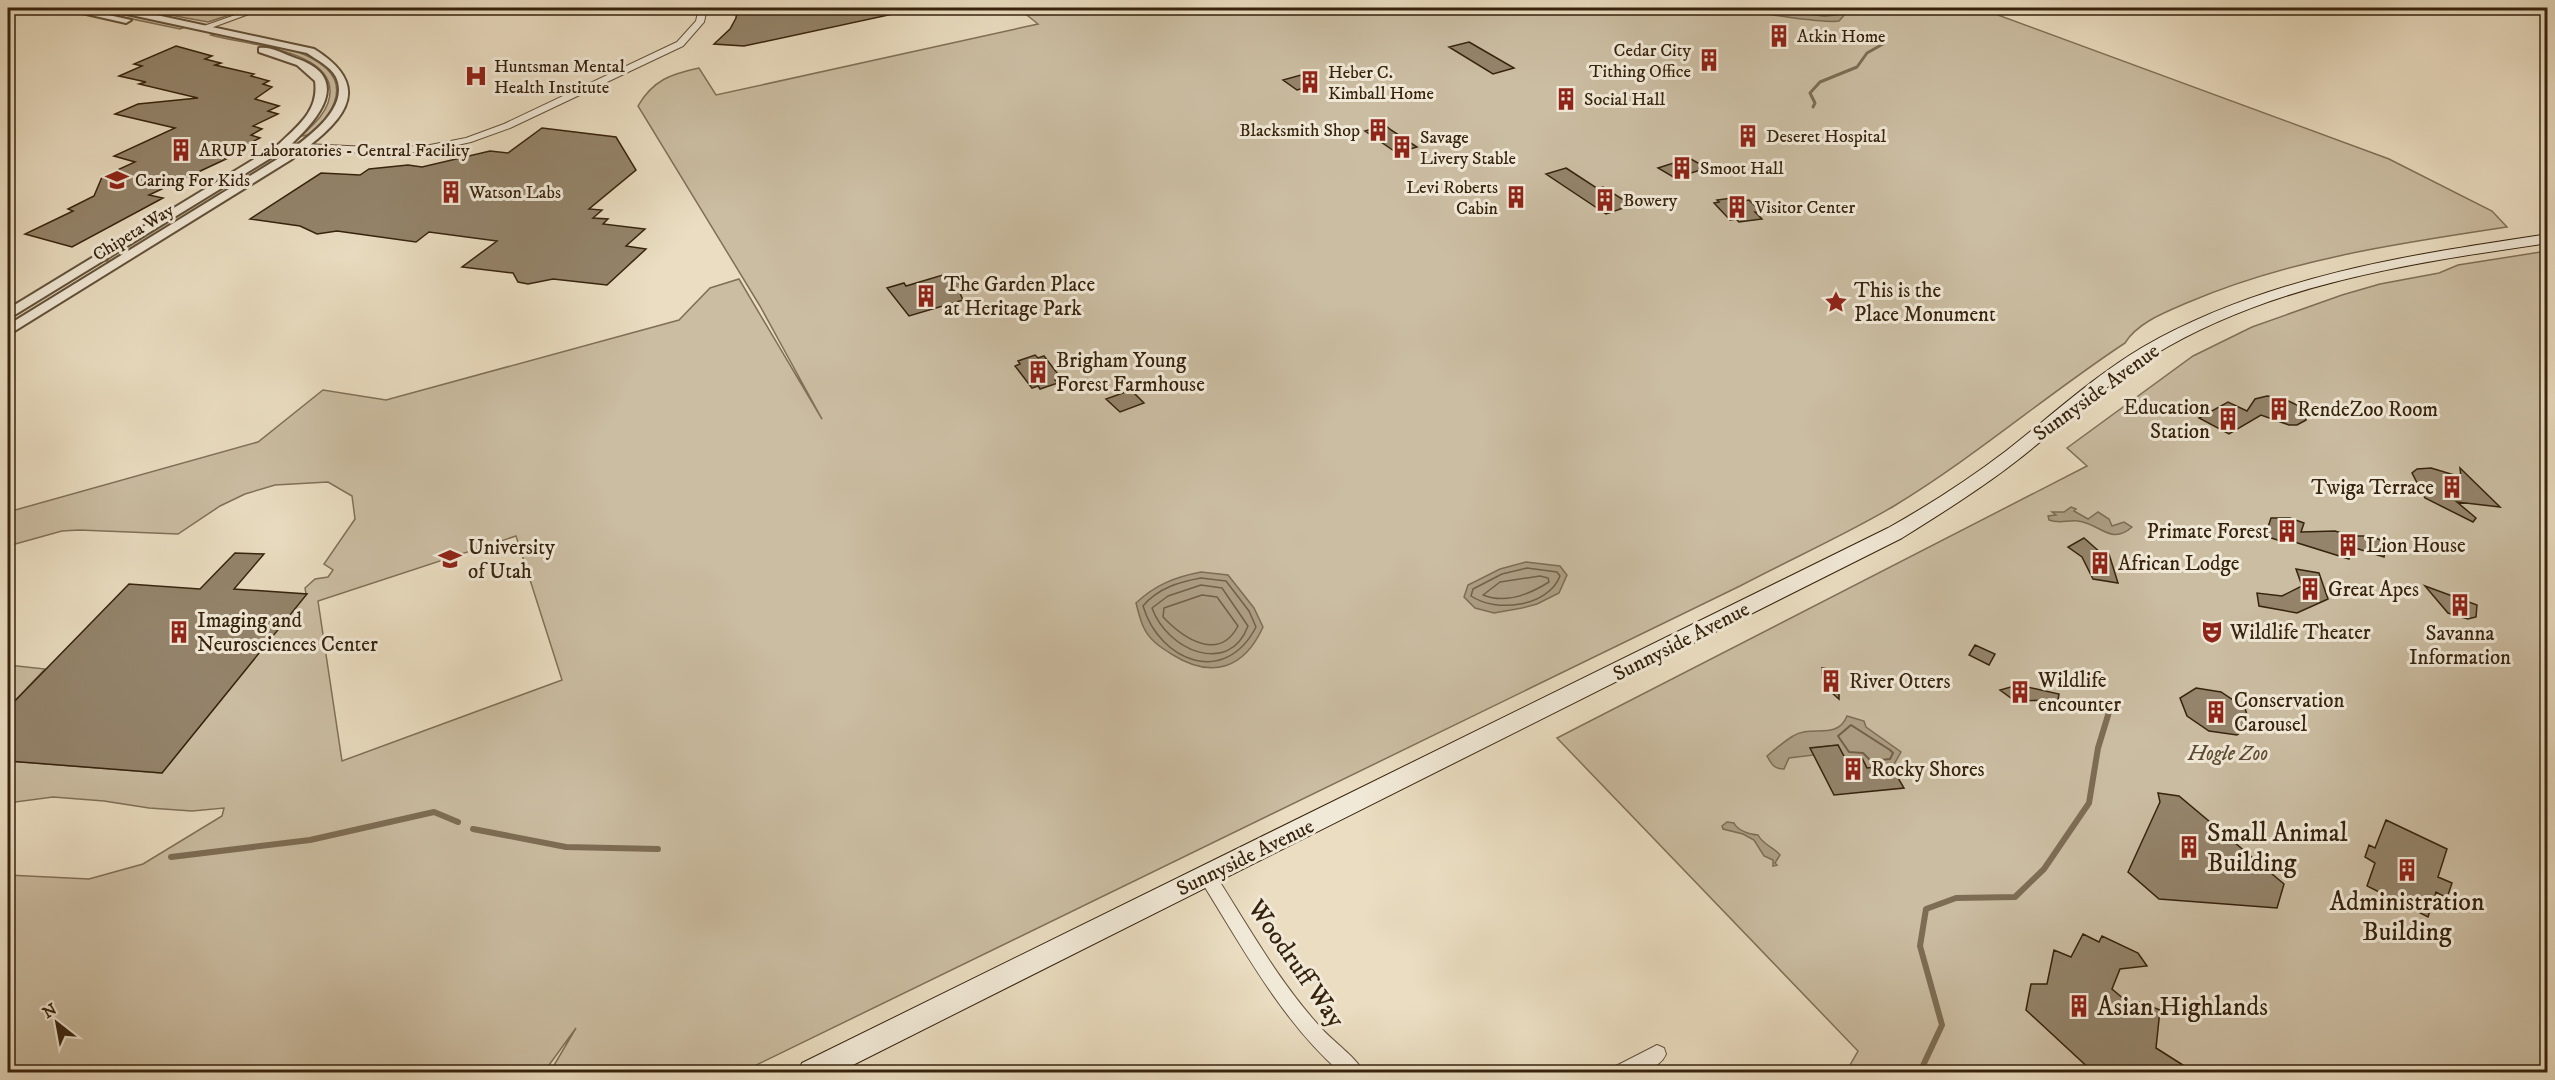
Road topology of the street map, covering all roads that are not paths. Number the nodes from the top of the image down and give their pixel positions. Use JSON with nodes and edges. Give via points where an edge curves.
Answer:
{"nodes":[{"id":1,"x":65,"y":8,"type":"edge"},
{"id":2,"x":113,"y":8,"type":"edge"},
{"id":3,"x":261,"y":8,"type":"edge"},
{"id":4,"x":703,"y":8,"type":"edge"},
{"id":5,"x":205,"y":27,"type":"junction"},
{"id":6,"x":283,"y":146,"type":"junction"},
{"id":7,"x":303,"y":147,"type":"junction"},
{"id":8,"x":2547,"y":238,"type":"edge"},
{"id":9,"x":8,"y":315,"type":"edge"},
{"id":10,"x":8,"y":331,"type":"edge"},
{"id":11,"x":1207,"y":876,"type":"junction"},
{"id":12,"x":1657,"y":1054,"type":"dead end"},
{"id":13,"x":812,"y":1072,"type":"edge"},
{"id":14,"x":1354,"y":1072,"type":"edge"},
{"id":15,"x":1623,"y":1072,"type":"edge"}],
"edges":[{"from":1,"to":6,"type":"street","name":"Chipeta Way","via":[[280,54],[301,63],[320,80],[322,95],[311,119]]},
{"from":2,"to":5,"type":"street","name":"Chipeta Way"},
{"from":3,"to":5,"type":"street"},
{"from":4,"to":7,"type":"street","via":[[700,22],[680,44],[486,134],[410,150]]},
{"from":5,"to":7,"type":"street","name":"Chipeta Way","via":[[299,47],[327,60],[339,72],[345,85],[340,108]]},
{"from":6,"to":7,"type":"street"},
{"from":6,"to":9,"type":"street","name":"Chipeta Way"},
{"from":7,"to":10,"type":"street","name":"Chipeta Way"},
{"from":8,"to":11,"type":"main road","name":"Sunnyside Avenue","via":[[2363,269],[2280,291],[2207,321],[2128,365],[1974,484],[1895,533]]},
{"from":11,"to":13,"type":"main road","name":"Sunnyside Avenue"},
{"from":11,"to":14,"type":"street","name":"Woodruff Way","via":[[1308,1029]]},
{"from":12,"to":15,"type":"street"}]}
